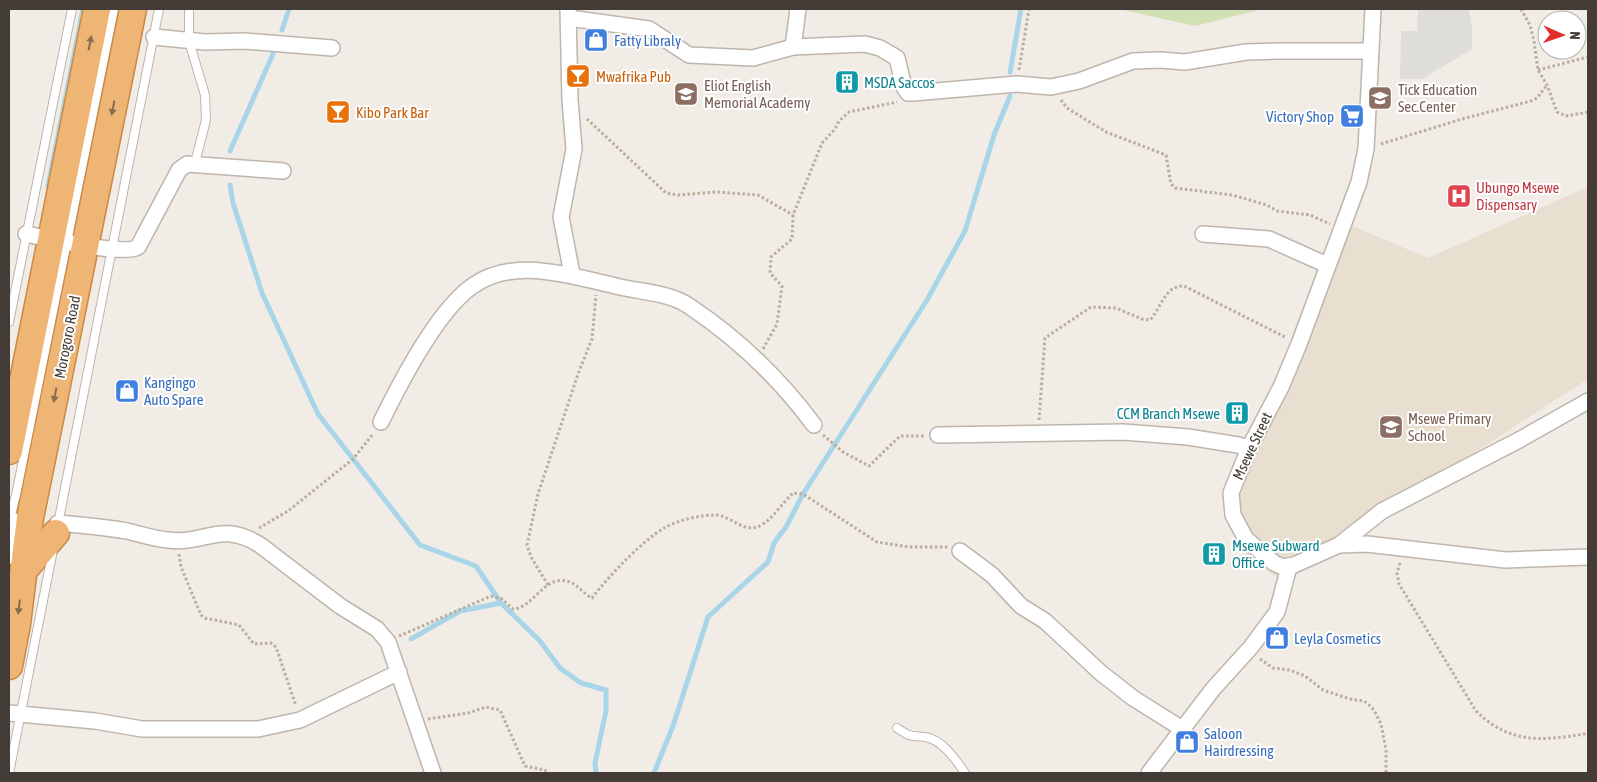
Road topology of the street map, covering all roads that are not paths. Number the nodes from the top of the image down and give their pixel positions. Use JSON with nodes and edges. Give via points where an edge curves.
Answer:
{"nodes":[{"id":1,"x":72,"y":9,"type":"edge"},
{"id":2,"x":97,"y":9,"type":"edge"},
{"id":3,"x":114,"y":9,"type":"edge"},
{"id":4,"x":133,"y":9,"type":"edge"},
{"id":5,"x":159,"y":9,"type":"edge"},
{"id":6,"x":189,"y":9,"type":"edge"},
{"id":7,"x":798,"y":9,"type":"edge"},
{"id":8,"x":1373,"y":9,"type":"edge"},
{"id":9,"x":568,"y":14,"type":"edge"},
{"id":10,"x":154,"y":37,"type":"junction"},
{"id":11,"x":189,"y":41,"type":"junction"},
{"id":12,"x":793,"y":47,"type":"junction"},
{"id":13,"x":332,"y":48,"type":"dead end"},
{"id":14,"x":1371,"y":51,"type":"junction"},
{"id":15,"x":195,"y":163,"type":"junction"},
{"id":16,"x":283,"y":172,"type":"dead end"},
{"id":17,"x":26,"y":234,"type":"junction"},
{"id":18,"x":1203,"y":234,"type":"dead end"},
{"id":19,"x":68,"y":242,"type":"junction"},
{"id":20,"x":112,"y":249,"type":"junction"},
{"id":21,"x":1327,"y":265,"type":"junction"},
{"id":22,"x":572,"y":274,"type":"junction"},
{"id":23,"x":9,"y":322,"type":"edge"},
{"id":24,"x":1588,"y":401,"type":"edge"},
{"id":25,"x":382,"y":422,"type":"road end"},
{"id":26,"x":814,"y":425,"type":"dead end"},
{"id":27,"x":938,"y":435,"type":"road end"},
{"id":28,"x":1249,"y":448,"type":"junction"},
{"id":29,"x":9,"y":451,"type":"edge"},
{"id":30,"x":16,"y":495,"type":"junction"},
{"id":31,"x":9,"y":522,"type":"edge"},
{"id":32,"x":57,"y":528,"type":"junction"},
{"id":33,"x":1339,"y":545,"type":"junction"},
{"id":34,"x":960,"y":550,"type":"road end"},
{"id":35,"x":1588,"y":557,"type":"edge"},
{"id":36,"x":16,"y":565,"type":"edge"},
{"id":37,"x":1289,"y":567,"type":"junction"},
{"id":38,"x":9,"y":666,"type":"edge"},
{"id":39,"x":399,"y":672,"type":"junction"},
{"id":40,"x":15,"y":714,"type":"edge"},
{"id":41,"x":896,"y":728,"type":"dead end"},
{"id":42,"x":1184,"y":730,"type":"junction"},
{"id":43,"x":1155,"y":772,"type":"edge"},
{"id":44,"x":9,"y":773,"type":"edge"},
{"id":45,"x":433,"y":773,"type":"edge"},
{"id":46,"x":965,"y":773,"type":"edge"}],
"edges":[{"from":1,"to":17,"type":"lane"},
{"from":19,"to":2,"type":"highway","name":"Morogoro Road","one_way":true},
{"from":3,"to":19,"type":"lane","name":"Morogoro Road"},
{"from":4,"to":19,"type":"highway","name":"Morogoro Road","one_way":true},
{"from":5,"to":10,"type":"lane"},
{"from":6,"to":11,"type":"lane"},
{"from":7,"to":12,"type":"street"},
{"from":8,"to":14,"type":"street","name":"Msewe Street"},
{"from":9,"to":12,"type":"street","via":[[649,29],[689,55],[753,58]]},
{"from":9,"to":22,"type":"street","via":[[574,149],[561,217]]},
{"from":10,"to":11,"type":"street"},
{"from":10,"to":20,"type":"lane"},
{"from":11,"to":13,"type":"street","via":[[244,41]]},
{"from":11,"to":15,"type":"lane","via":[[205,95],[206,120]]},
{"from":12,"to":14,"type":"street","via":[[865,44],[880,48],[897,58],[908,92],[1017,84],[1051,87],[1079,81],[1133,61],[1184,62],[1246,52]]},
{"from":14,"to":21,"type":"street","name":"Msewe Street","via":[[1366,149],[1359,182]]},
{"from":15,"to":16,"type":"street"},
{"from":15,"to":20,"type":"street","via":[[179,170],[138,247]]},
{"from":17,"to":19,"type":"street"},
{"from":17,"to":23,"type":"lane"},
{"from":18,"to":21,"type":"street","via":[[1269,239]]},
{"from":19,"to":20,"type":"street"},
{"from":19,"to":29,"type":"highway","name":"Morogoro Road"},
{"from":19,"to":30,"type":"lane","name":"Morogoro Road"},
{"from":19,"to":36,"type":"highway","name":"Morogoro Road","one_way":true,"via":[[30,518]]},
{"from":20,"to":32,"type":"lane"},
{"from":21,"to":28,"type":"street","name":"Msewe Street","via":[[1281,387]]},
{"from":22,"to":25,"type":"street","via":[[518,270],[489,276],[474,285],[449,306]]},
{"from":22,"to":26,"type":"street","via":[[688,304],[757,360],[793,397]]},
{"from":24,"to":33,"type":"street","via":[[1382,511]]},
{"from":27,"to":28,"type":"street","via":[[1123,432],[1188,437]]},
{"from":28,"to":37,"type":"street","name":"Msewe Street","via":[[1231,493],[1233,516],[1246,539],[1274,563]]},
{"from":30,"to":31,"type":"lane","name":"Morogoro Road"},
{"from":30,"to":36,"type":"lane","name":"Morogoro Road"},
{"from":32,"to":36,"type":"highway"},
{"from":32,"to":39,"type":"street","via":[[109,528],[180,541],[216,534],[246,536],[340,606],[377,629],[388,642]]},
{"from":32,"to":40,"type":"lane"},
{"from":33,"to":35,"type":"street","via":[[1367,544],[1504,560]]},
{"from":33,"to":37,"type":"street"},
{"from":34,"to":42,"type":"street","via":[[992,575],[1021,606],[1045,621],[1133,698]]},
{"from":36,"to":38,"type":"highway","name":"Morogoro Road","one_way":true,"via":[[17,624]]},
{"from":37,"to":42,"type":"street","via":[[1277,612],[1213,689]]},
{"from":39,"to":40,"type":"street","via":[[300,720],[258,729],[142,729]]},
{"from":39,"to":45,"type":"street"},
{"from":40,"to":44,"type":"lane"},
{"from":41,"to":46,"type":"lane","via":[[910,738],[927,737],[941,745]]},
{"from":42,"to":43,"type":"street"}]}
